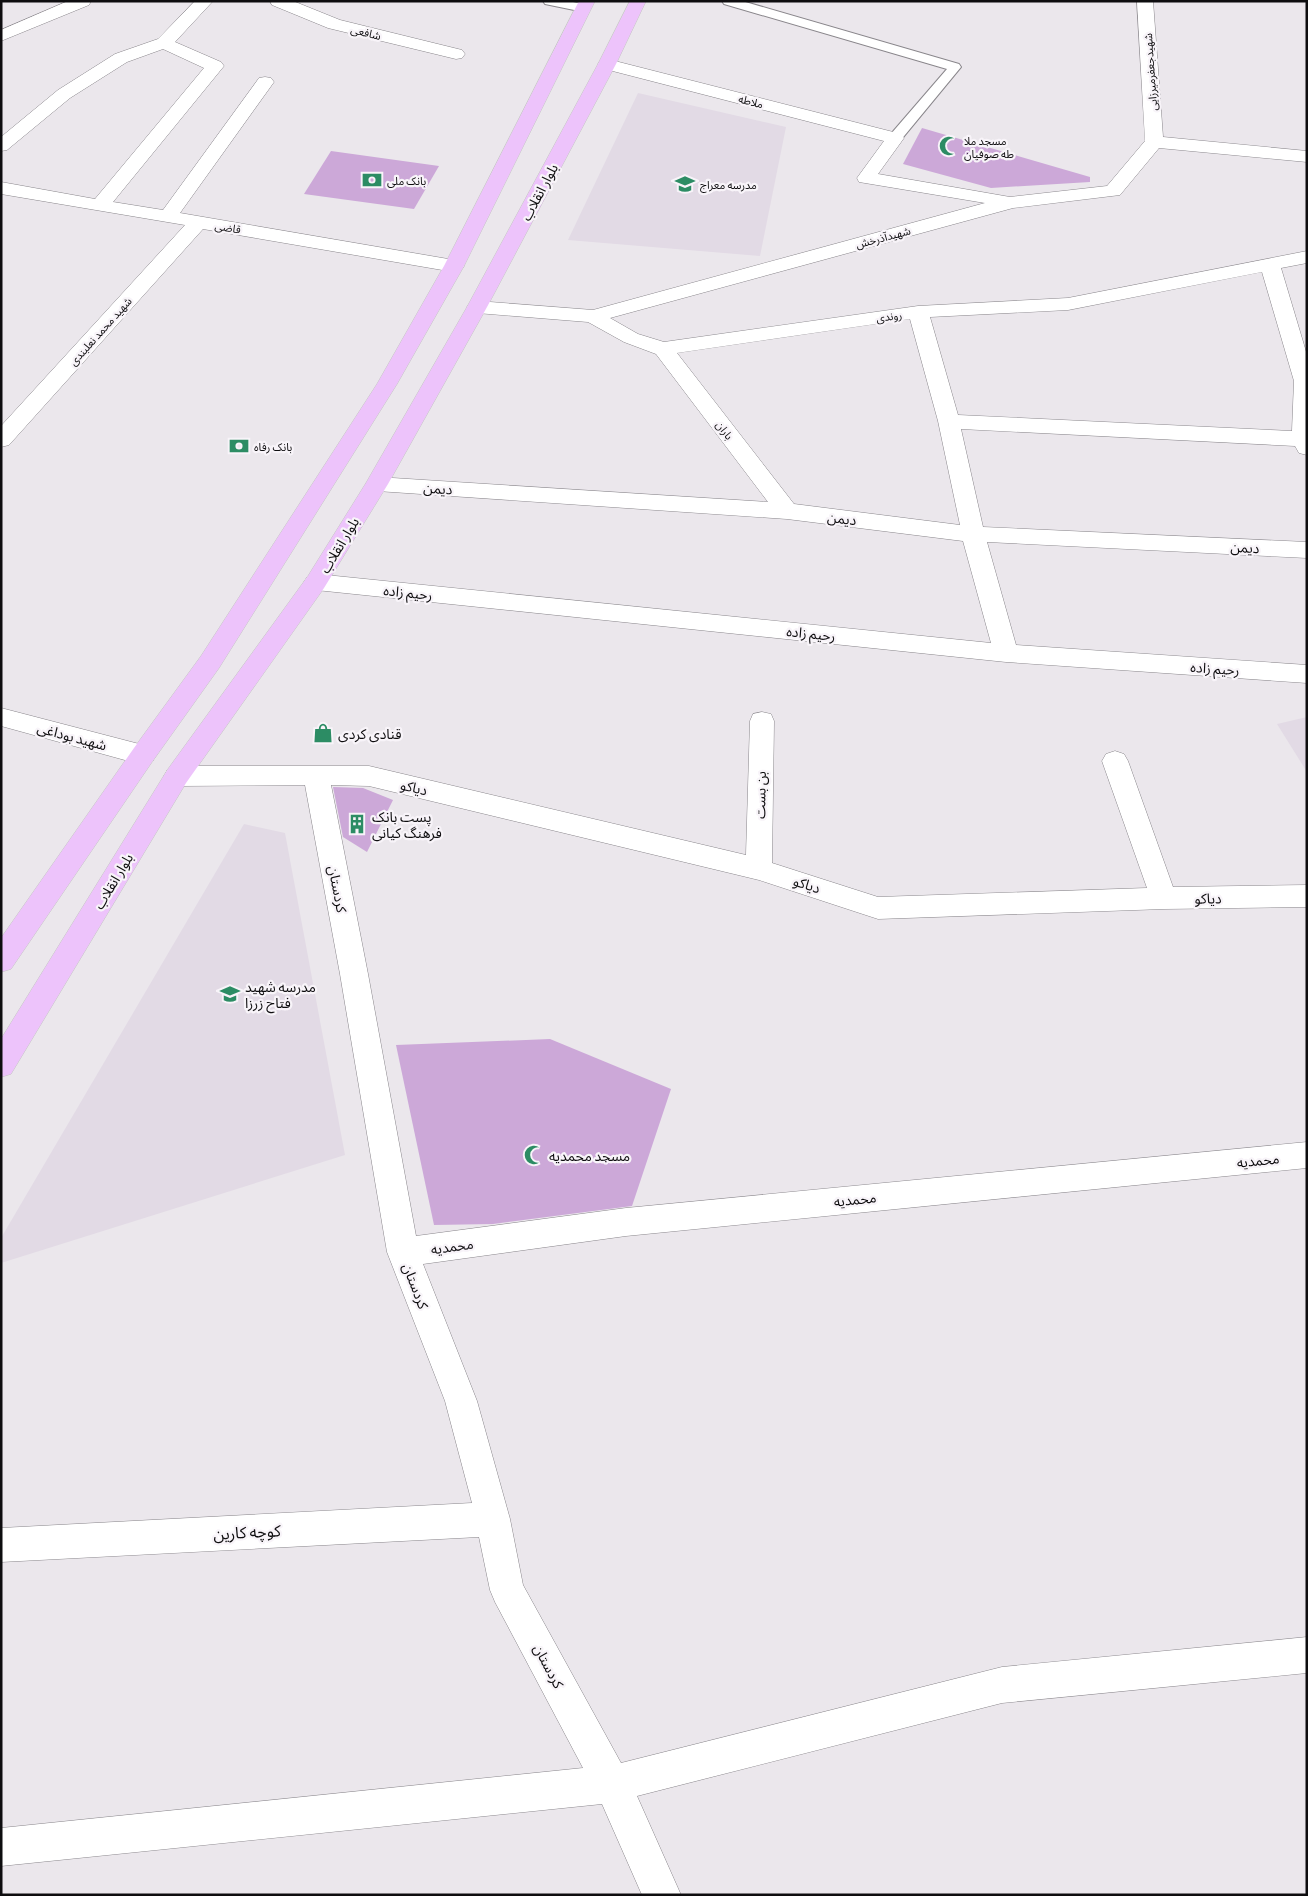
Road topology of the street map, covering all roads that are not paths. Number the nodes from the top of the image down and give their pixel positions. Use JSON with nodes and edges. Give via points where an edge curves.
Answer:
{"nodes":[{"id":1,"x":83,"y":1,"type":"edge"},
{"id":2,"x":205,"y":1,"type":"edge"},
{"id":3,"x":278,"y":1,"type":"edge"},
{"id":4,"x":549,"y":1,"type":"edge"},
{"id":5,"x":638,"y":1,"type":"edge"},
{"id":6,"x":728,"y":1,"type":"edge"},
{"id":7,"x":1145,"y":1,"type":"edge"},
{"id":8,"x":586,"y":4,"type":"edge"},
{"id":9,"x":1,"y":36,"type":"edge"},
{"id":10,"x":164,"y":43,"type":"junction"},
{"id":11,"x":456,"y":54,"type":"dead end"},
{"id":12,"x":607,"y":64,"type":"junction"},
{"id":13,"x":265,"y":82,"type":"dead end"},
{"id":14,"x":895,"y":138,"type":"junction"},
{"id":15,"x":1154,"y":142,"type":"junction"},
{"id":16,"x":1,"y":146,"type":"edge"},
{"id":17,"x":1307,"y":157,"type":"edge"},
{"id":18,"x":1,"y":188,"type":"edge"},
{"id":19,"x":1012,"y":202,"type":"junction"},
{"id":20,"x":100,"y":205,"type":"junction"},
{"id":21,"x":168,"y":217,"type":"junction"},
{"id":22,"x":199,"y":222,"type":"junction"},
{"id":23,"x":1307,"y":257,"type":"edge"},
{"id":24,"x":1270,"y":264,"type":"junction"},
{"id":25,"x":454,"y":266,"type":"junction"},
{"id":26,"x":477,"y":307,"type":"junction"},
{"id":27,"x":918,"y":312,"type":"junction"},
{"id":28,"x":593,"y":316,"type":"junction"},
{"id":29,"x":663,"y":349,"type":"junction"},
{"id":30,"x":1305,"y":381,"type":"edge"},
{"id":31,"x":949,"y":422,"type":"junction"},
{"id":32,"x":1,"y":440,"type":"edge"},
{"id":33,"x":1305,"y":444,"type":"edge"},
{"id":34,"x":376,"y":484,"type":"junction"},
{"id":35,"x":787,"y":511,"type":"junction"},
{"id":36,"x":973,"y":534,"type":"junction"},
{"id":37,"x":1307,"y":550,"type":"edge"},
{"id":38,"x":316,"y":582,"type":"junction"},
{"id":39,"x":1006,"y":653,"type":"junction"},
{"id":40,"x":1307,"y":674,"type":"edge"},
{"id":41,"x":1,"y":717,"type":"edge"},
{"id":42,"x":762,"y":721,"type":"dead end"},
{"id":43,"x":143,"y":755,"type":"junction"},
{"id":44,"x":1114,"y":761,"type":"dead end"},
{"id":45,"x":316,"y":775,"type":"junction"},
{"id":46,"x":177,"y":776,"type":"junction"},
{"id":47,"x":759,"y":869,"type":"junction"},
{"id":48,"x":1307,"y":896,"type":"edge"},
{"id":49,"x":1164,"y":898,"type":"junction"},
{"id":50,"x":1,"y":961,"type":"edge"},
{"id":51,"x":1,"y":1064,"type":"edge"},
{"id":52,"x":1307,"y":1155,"type":"edge"},
{"id":53,"x":404,"y":1252,"type":"junction"},
{"id":54,"x":493,"y":1519,"type":"junction"},
{"id":55,"x":1,"y":1545,"type":"edge"},
{"id":56,"x":1307,"y":1655,"type":"edge"},
{"id":57,"x":612,"y":1784,"type":"junction"},
{"id":58,"x":2,"y":1847,"type":"edge"},
{"id":59,"x":1,"y":1852,"type":"edge"},
{"id":60,"x":662,"y":1895,"type":"edge"}],
"edges":[{"from":1,"to":9,"type":"street"},
{"from":2,"to":10,"type":"street"},
{"from":3,"to":11,"type":"street","name":"شافعی","via":[[334,24]]},
{"from":4,"to":8,"type":"lane"},
{"from":5,"to":12,"type":"main road","name":"بلوار انقلاب"},
{"from":6,"to":14,"type":"lane","via":[[955,67]]},
{"from":7,"to":15,"type":"street","name":"شهیدجعفرمیرزایی"},
{"from":8,"to":25,"type":"main road"},
{"from":10,"to":16,"type":"street","via":[[121,58],[64,94]]},
{"from":10,"to":20,"type":"street","via":[[214,66]]},
{"from":12,"to":14,"type":"street","name":"ملاطه"},
{"from":12,"to":26,"type":"main road","name":"بلوار انقلاب"},
{"from":13,"to":21,"type":"street"},
{"from":14,"to":19,"type":"street","via":[[866,178]]},
{"from":15,"to":17,"type":"street"},
{"from":15,"to":19,"type":"street","name":"شهیدآذرخش","via":[[1113,191]]},
{"from":18,"to":20,"type":"street","name":"قاضی"},
{"from":19,"to":28,"type":"street","name":"شهیدآذرخش"},
{"from":20,"to":21,"type":"street","name":"قاضی"},
{"from":21,"to":22,"type":"street","name":"قاضی"},
{"from":22,"to":25,"type":"street","name":"قاضی"},
{"from":22,"to":32,"type":"street","name":"شهید محمد نعلبندی"},
{"from":23,"to":24,"type":"street","name":"روندی"},
{"from":24,"to":27,"type":"street","name":"روندی","via":[[1068,304]]},
{"from":24,"to":30,"type":"street"},
{"from":25,"to":43,"type":"main road","via":[[367,416],[210,662]]},
{"from":26,"to":28,"type":"street","name":"روندی"},
{"from":26,"to":34,"type":"main road","name":"بلوار انقلاب"},
{"from":27,"to":29,"type":"street","name":"روندی"},
{"from":27,"to":31,"type":"street"},
{"from":28,"to":29,"type":"street","name":"روندی","via":[[631,338]]},
{"from":29,"to":35,"type":"street","name":"باران"},
{"from":30,"to":33,"type":"street"},
{"from":31,"to":33,"type":"street"},
{"from":31,"to":36,"type":"street"},
{"from":34,"to":35,"type":"street","name":"دیمن"},
{"from":34,"to":38,"type":"main road","name":"بلوار انقلاب"},
{"from":35,"to":36,"type":"street","name":"دیمن"},
{"from":36,"to":37,"type":"street","name":"دیمن"},
{"from":36,"to":39,"type":"street"},
{"from":38,"to":39,"type":"street","name":"رحیم زاده"},
{"from":38,"to":46,"type":"main road","name":"بلوار انقلاب"},
{"from":39,"to":40,"type":"street","name":"رحیم زاده"},
{"from":41,"to":43,"type":"street","name":"شهید بوداغی"},
{"from":42,"to":47,"type":"street","name":"بن بست"},
{"from":43,"to":50,"type":"main road"},
{"from":44,"to":49,"type":"street"},
{"from":45,"to":46,"type":"street"},
{"from":45,"to":47,"type":"street","name":"دیاکو","via":[[369,776]]},
{"from":45,"to":53,"type":"street","name":"کردستان"},
{"from":46,"to":51,"type":"main road","name":"بلوار انقلاب"},
{"from":47,"to":49,"type":"street","name":"دیاکو","via":[[878,908]]},
{"from":48,"to":49,"type":"street","name":"دیاکو"},
{"from":52,"to":53,"type":"street","name":"محمدیه","via":[[626,1222]]},
{"from":53,"to":54,"type":"street","name":"کردستان","via":[[461,1401]]},
{"from":54,"to":55,"type":"street","name":"کوچه کارین"},
{"from":54,"to":57,"type":"street","name":"کردستان","via":[[507,1590]]},
{"from":56,"to":57,"type":"street","via":[[1002,1685]]},
{"from":57,"to":58,"type":"street"},
{"from":57,"to":60,"type":"street","name":"کردستان"},
{"from":58,"to":59,"type":"street"}]}
